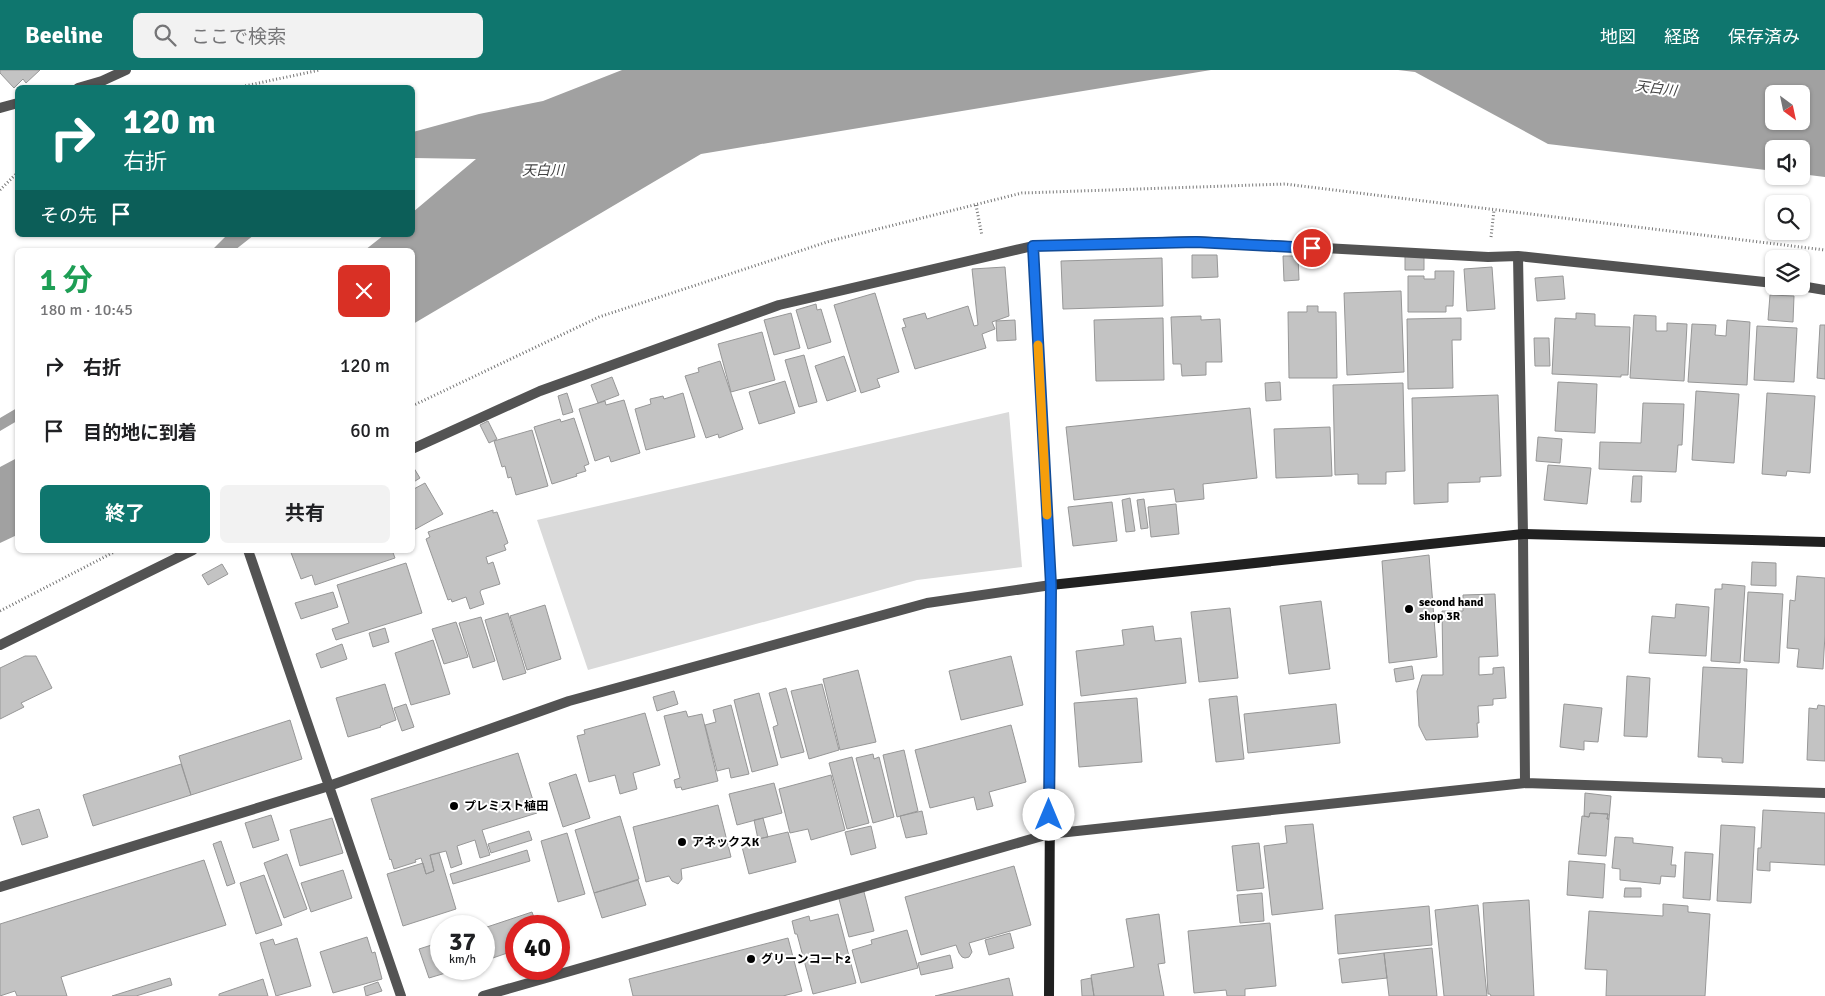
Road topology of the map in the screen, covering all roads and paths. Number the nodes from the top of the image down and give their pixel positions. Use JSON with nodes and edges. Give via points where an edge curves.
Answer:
{"nodes":[{"id":1,"x":126,"y":70,"type":"edge"},
{"id":2,"x":320,"y":70,"type":"edge"},
{"id":3,"x":88,"y":85,"type":"edge"},
{"id":4,"x":249,"y":85,"type":"edge"},
{"id":5,"x":15,"y":104,"type":"edge"},
{"id":6,"x":0,"y":108,"type":"edge"},
{"id":7,"x":15,"y":175,"type":"edge"},
{"id":8,"x":0,"y":190,"type":"edge"},
{"id":9,"x":976,"y":205,"type":"dead end"},
{"id":10,"x":1494,"y":210,"type":"dead end"},
{"id":11,"x":1033,"y":246,"type":"junction"},
{"id":12,"x":1518,"y":256,"type":"junction"},
{"id":13,"x":985,"y":257,"type":"junction"},
{"id":14,"x":1488,"y":257,"type":"junction"},
{"id":15,"x":1765,"y":281,"type":"edge"},
{"id":16,"x":1810,"y":288,"type":"edge"},
{"id":17,"x":1825,"y":290,"type":"edge"},
{"id":18,"x":415,"y":448,"type":"edge"},
{"id":19,"x":1523,"y":534,"type":"junction"},
{"id":20,"x":1825,"y":542,"type":"edge"},
{"id":21,"x":112,"y":553,"type":"edge"},
{"id":22,"x":187,"y":553,"type":"edge"},
{"id":23,"x":249,"y":553,"type":"edge"},
{"id":24,"x":1051,"y":585,"type":"junction"},
{"id":25,"x":0,"y":611,"type":"edge"},
{"id":26,"x":0,"y":645,"type":"edge"},
{"id":27,"x":1525,"y":783,"type":"junction"},
{"id":28,"x":329,"y":786,"type":"junction"},
{"id":29,"x":1825,"y":793,"type":"edge"},
{"id":30,"x":1049,"y":834,"type":"junction"},
{"id":31,"x":0,"y":887,"type":"edge"},
{"id":32,"x":401,"y":996,"type":"edge"},
{"id":33,"x":484,"y":996,"type":"edge"},
{"id":34,"x":1049,"y":996,"type":"edge"}],
"edges":[{"from":1,"to":3,"type":"street"},
{"from":2,"to":4,"type":"path"},
{"from":5,"to":6,"type":"street"},
{"from":7,"to":8,"type":"path"},
{"from":9,"to":13,"type":"path"},
{"from":10,"to":14,"type":"path"},
{"from":11,"to":13,"type":"street"},
{"from":11,"to":14,"type":"street","via":[[1196,242]]},
{"from":11,"to":24,"type":"street"},
{"from":12,"to":14,"type":"street"},
{"from":12,"to":15,"type":"street"},
{"from":12,"to":19,"type":"street"},
{"from":13,"to":18,"type":"street","via":[[779,305],[540,391]]},
{"from":16,"to":17,"type":"street"},
{"from":19,"to":20,"type":"street"},
{"from":19,"to":24,"type":"street"},
{"from":19,"to":27,"type":"street"},
{"from":21,"to":25,"type":"path"},
{"from":22,"to":26,"type":"street"},
{"from":23,"to":28,"type":"street"},
{"from":24,"to":28,"type":"street","via":[[926,603],[587,696]]},
{"from":24,"to":30,"type":"street"},
{"from":27,"to":29,"type":"street"},
{"from":27,"to":30,"type":"street"},
{"from":28,"to":31,"type":"street"},
{"from":28,"to":32,"type":"street"},
{"from":30,"to":33,"type":"street"},
{"from":30,"to":34,"type":"street"}]}
